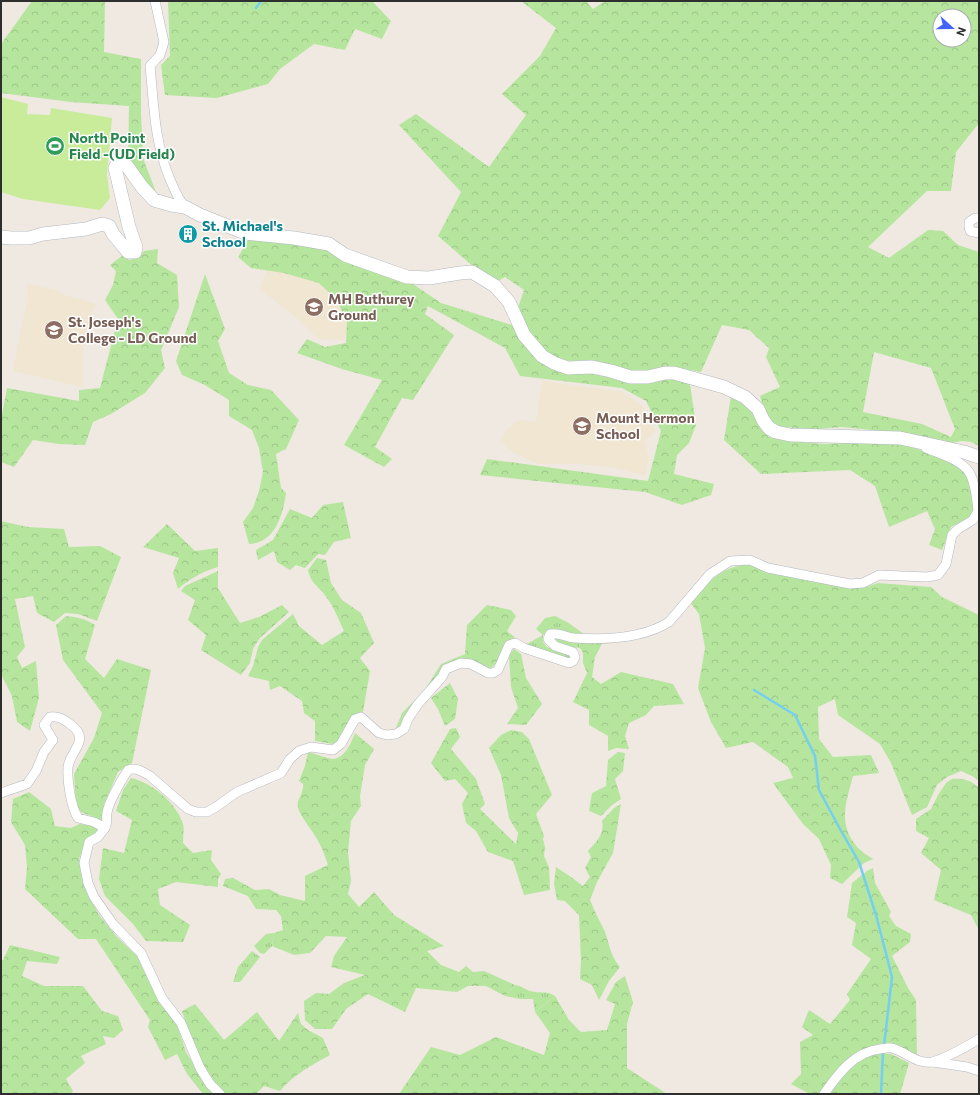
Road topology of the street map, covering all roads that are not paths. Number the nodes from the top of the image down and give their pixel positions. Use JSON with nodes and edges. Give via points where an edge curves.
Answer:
{"nodes":[{"id":1,"x":155,"y":1,"type":"edge"},
{"id":2,"x":185,"y":207,"type":"junction"},
{"id":3,"x":979,"y":218,"type":"edge"},
{"id":4,"x":979,"y":233,"type":"edge"},
{"id":5,"x":1,"y":237,"type":"edge"},
{"id":6,"x":900,"y":438,"type":"junction"},
{"id":7,"x":979,"y":457,"type":"edge"},
{"id":8,"x":1,"y":793,"type":"edge"},
{"id":9,"x":105,"y":828,"type":"junction"},
{"id":10,"x":979,"y":1039,"type":"edge"},
{"id":11,"x":932,"y":1062,"type":"junction"},
{"id":12,"x":979,"y":1071,"type":"edge"},
{"id":13,"x":220,"y":1094,"type":"edge"},
{"id":14,"x":824,"y":1094,"type":"edge"}],
"edges":[{"from":1,"to":2,"type":"street","via":[[164,42],[160,55],[150,66],[157,137],[166,170],[178,198]]},
{"from":2,"to":5,"type":"main road","via":[[154,200],[127,166],[119,161],[115,168],[136,247],[134,252],[128,252],[109,226],[102,224],[29,238]]},
{"from":2,"to":6,"type":"main road","via":[[245,233],[329,244],[345,255],[407,277],[429,278],[472,272],[500,291],[509,302],[524,334],[542,356],[568,368],[598,368],[630,377],[674,373],[724,387],[746,397],[758,409],[769,428],[790,435]]},
{"from":3,"to":4,"type":"street","via":[[969,222],[969,227],[970,231]]},
{"from":6,"to":7,"type":"main road"},
{"from":6,"to":9,"type":"street","via":[[959,463],[969,472],[974,486],[978,512],[973,520],[952,535],[946,564],[938,575],[879,575],[863,583],[850,584],[768,568],[750,560],[730,561],[710,574],[669,622],[662,626],[643,634],[620,637],[586,639],[550,634],[548,639],[551,643],[573,652],[575,658],[569,663],[515,643],[509,645],[498,670],[493,673],[471,664],[461,663],[446,669],[418,704],[404,729],[396,734],[379,733],[361,717],[355,719],[341,744],[333,750],[311,747],[299,751],[281,773],[237,792],[207,812],[188,809],[150,776],[134,768],[128,770],[110,804]]},
{"from":8,"to":9,"type":"street","via":[[27,784],[52,740],[44,725],[50,717],[58,716],[77,730],[80,738],[68,766],[75,813],[78,818]]},
{"from":9,"to":13,"type":"street","via":[[98,837],[89,842],[84,863],[94,897],[106,916],[141,953],[162,998],[181,1023],[200,1068]]},
{"from":10,"to":11,"type":"street","via":[[958,1052]]},
{"from":11,"to":12,"type":"street"},
{"from":11,"to":14,"type":"street","via":[[920,1061],[891,1048],[869,1050],[849,1063]]}]}
